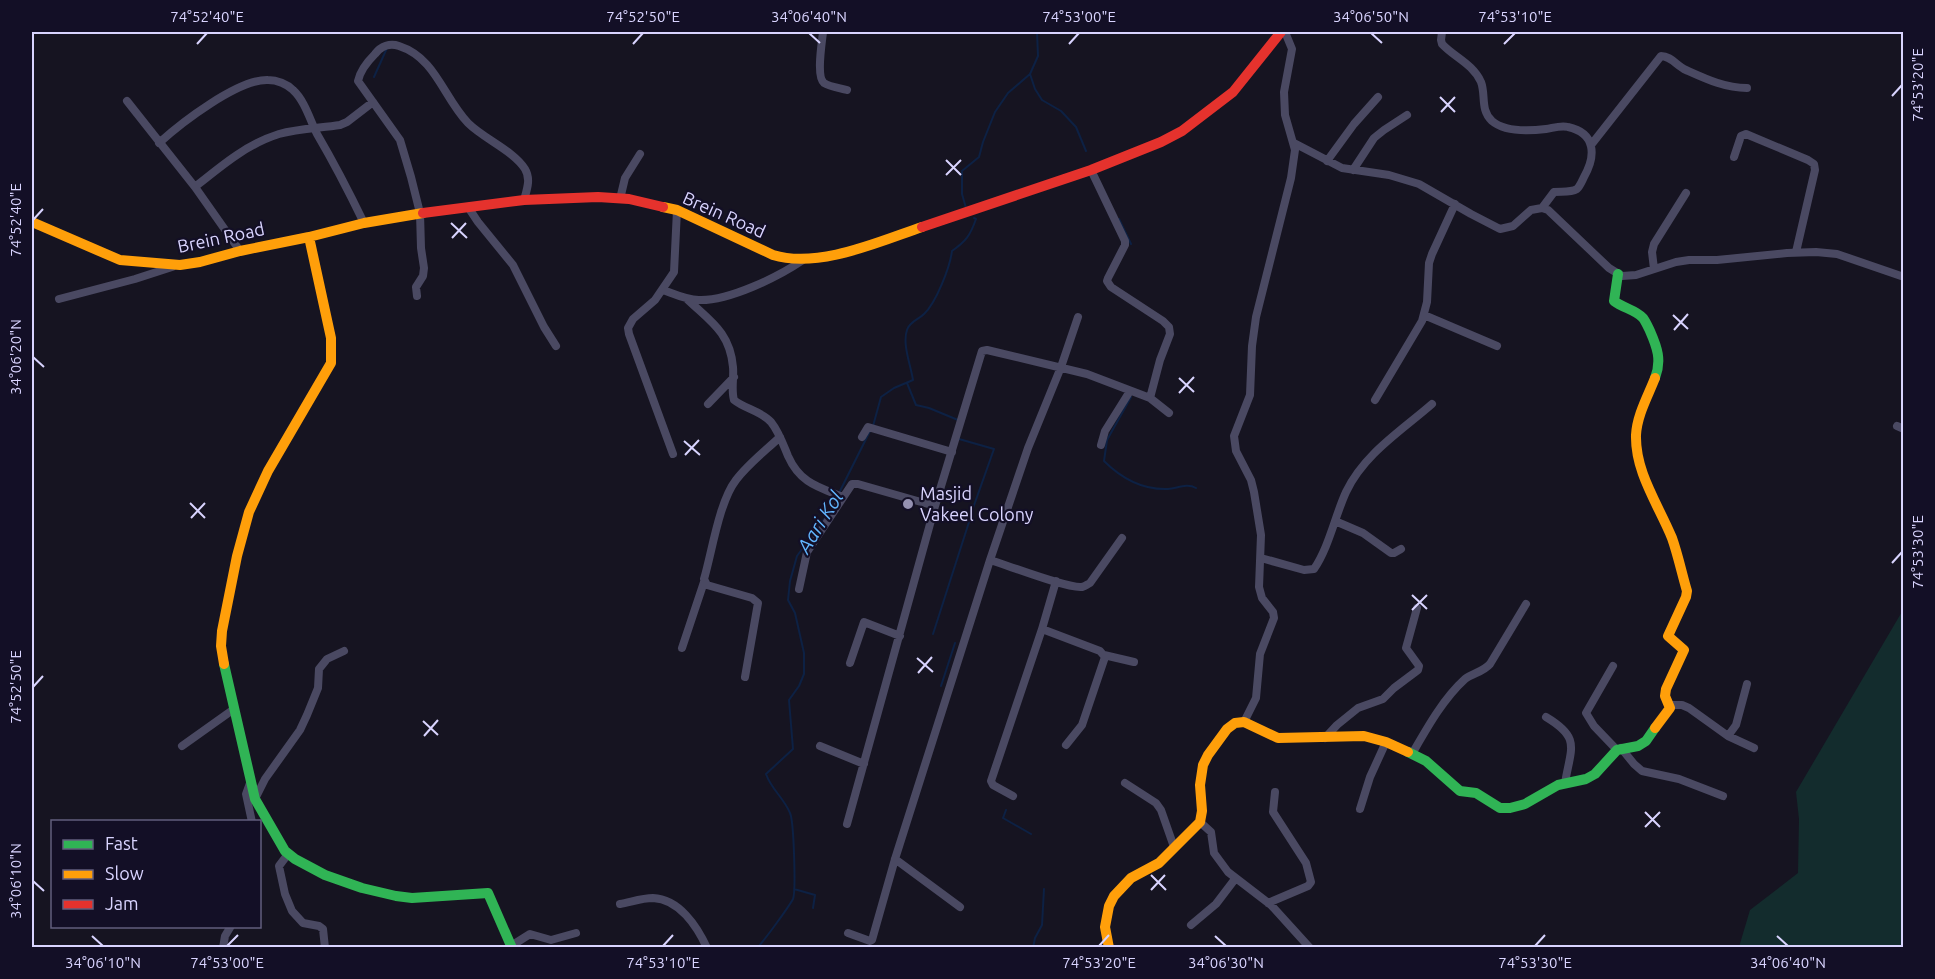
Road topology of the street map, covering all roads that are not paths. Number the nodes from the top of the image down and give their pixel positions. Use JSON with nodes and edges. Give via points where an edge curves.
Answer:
{"nodes":[{"id":1,"x":823,"y":32,"type":"edge"},
{"id":2,"x":1283,"y":32,"type":"edge"},
{"id":3,"x":1443,"y":32,"type":"edge"},
{"id":4,"x":1747,"y":88,"type":"dead end"},
{"id":5,"x":847,"y":90,"type":"dead end"},
{"id":6,"x":1378,"y":97,"type":"dead end"},
{"id":7,"x":127,"y":101,"type":"dead end"},
{"id":8,"x":373,"y":102,"type":"junction"},
{"id":9,"x":1407,"y":115,"type":"dead end"},
{"id":10,"x":315,"y":129,"type":"junction"},
{"id":11,"x":159,"y":143,"type":"junction"},
{"id":12,"x":1294,"y":143,"type":"junction"},
{"id":13,"x":1591,"y":145,"type":"junction"},
{"id":14,"x":640,"y":154,"type":"dead end"},
{"id":15,"x":1734,"y":157,"type":"dead end"},
{"id":16,"x":1328,"y":161,"type":"junction"},
{"id":17,"x":1091,"y":170,"type":"junction"},
{"id":18,"x":1353,"y":170,"type":"junction"},
{"id":19,"x":195,"y":187,"type":"junction"},
{"id":20,"x":1686,"y":192,"type":"dead end"},
{"id":21,"x":620,"y":198,"type":"junction"},
{"id":22,"x":524,"y":200,"type":"junction"},
{"id":23,"x":1455,"y":204,"type":"junction"},
{"id":24,"x":468,"y":207,"type":"junction"},
{"id":25,"x":1542,"y":208,"type":"junction"},
{"id":26,"x":677,"y":210,"type":"junction"},
{"id":27,"x":420,"y":213,"type":"junction"},
{"id":28,"x":32,"y":222,"type":"edge"},
{"id":29,"x":364,"y":223,"type":"junction"},
{"id":30,"x":309,"y":237,"type":"junction"},
{"id":31,"x":240,"y":251,"type":"junction"},
{"id":32,"x":1796,"y":252,"type":"junction"},
{"id":33,"x":802,"y":260,"type":"junction"},
{"id":34,"x":176,"y":265,"type":"junction"},
{"id":35,"x":1654,"y":269,"type":"junction"},
{"id":36,"x":1618,"y":274,"type":"junction"},
{"id":37,"x":1904,"y":277,"type":"edge"},
{"id":38,"x":663,"y":290,"type":"junction"},
{"id":39,"x":417,"y":296,"type":"dead end"},
{"id":40,"x":58,"y":299,"type":"dead end"},
{"id":41,"x":687,"y":299,"type":"junction"},
{"id":42,"x":1424,"y":315,"type":"junction"},
{"id":43,"x":1078,"y":317,"type":"dead end"},
{"id":44,"x":556,"y":346,"type":"dead end"},
{"id":45,"x":1497,"y":346,"type":"dead end"},
{"id":46,"x":1061,"y":367,"type":"junction"},
{"id":47,"x":734,"y":377,"type":"junction"},
{"id":48,"x":1130,"y":390,"type":"junction"},
{"id":49,"x":1150,"y":398,"type":"junction"},
{"id":50,"x":1375,"y":400,"type":"dead end"},
{"id":51,"x":708,"y":404,"type":"dead end"},
{"id":52,"x":1432,"y":404,"type":"dead end"},
{"id":53,"x":1169,"y":413,"type":"dead end"},
{"id":54,"x":780,"y":437,"type":"junction"},
{"id":55,"x":862,"y":437,"type":"dead end"},
{"id":56,"x":1101,"y":445,"type":"dead end"},
{"id":57,"x":952,"y":452,"type":"junction"},
{"id":58,"x":673,"y":454,"type":"dead end"},
{"id":59,"x":843,"y":497,"type":"junction"},
{"id":60,"x":935,"y":506,"type":"junction"},
{"id":61,"x":1335,"y":521,"type":"junction"},
{"id":62,"x":1122,"y":538,"type":"dead end"},
{"id":63,"x":1401,"y":549,"type":"dead end"},
{"id":64,"x":1261,"y":558,"type":"junction"},
{"id":65,"x":990,"y":560,"type":"junction"},
{"id":66,"x":1056,"y":581,"type":"junction"},
{"id":67,"x":704,"y":582,"type":"junction"},
{"id":68,"x":799,"y":589,"type":"dead end"},
{"id":69,"x":1526,"y":604,"type":"dead end"},
{"id":70,"x":1417,"y":608,"type":"dead end"},
{"id":71,"x":1042,"y":629,"type":"junction"},
{"id":72,"x":900,"y":636,"type":"junction"},
{"id":73,"x":682,"y":648,"type":"dead end"},
{"id":74,"x":344,"y":651,"type":"dead end"},
{"id":75,"x":1104,"y":655,"type":"junction"},
{"id":76,"x":1134,"y":662,"type":"dead end"},
{"id":77,"x":850,"y":663,"type":"dead end"},
{"id":78,"x":1613,"y":666,"type":"dead end"},
{"id":79,"x":745,"y":676,"type":"dead end"},
{"id":80,"x":1747,"y":684,"type":"dead end"},
{"id":81,"x":1670,"y":705,"type":"junction"},
{"id":82,"x":234,"y":709,"type":"junction"},
{"id":83,"x":1546,"y":717,"type":"dead end"},
{"id":84,"x":1244,"y":722,"type":"junction"},
{"id":85,"x":1728,"y":736,"type":"junction"},
{"id":86,"x":1325,"y":738,"type":"junction"},
{"id":87,"x":1386,"y":742,"type":"junction"},
{"id":88,"x":1066,"y":745,"type":"dead end"},
{"id":89,"x":182,"y":746,"type":"dead end"},
{"id":90,"x":820,"y":746,"type":"dead end"},
{"id":91,"x":1754,"y":748,"type":"dead end"},
{"id":92,"x":1619,"y":749,"type":"junction"},
{"id":93,"x":1412,"y":754,"type":"junction"},
{"id":94,"x":864,"y":764,"type":"junction"},
{"id":95,"x":250,"y":783,"type":"junction"},
{"id":96,"x":1125,"y":783,"type":"dead end"},
{"id":97,"x":1565,"y":783,"type":"junction"},
{"id":98,"x":1275,"y":792,"type":"dead end"},
{"id":99,"x":1013,"y":796,"type":"dead end"},
{"id":100,"x":1723,"y":796,"type":"dead end"},
{"id":101,"x":255,"y":798,"type":"junction"},
{"id":102,"x":1360,"y":809,"type":"dead end"},
{"id":103,"x":252,"y":820,"type":"edge"},
{"id":104,"x":1200,"y":822,"type":"junction"},
{"id":105,"x":847,"y":824,"type":"dead end"},
{"id":106,"x":1174,"y":847,"type":"junction"},
{"id":107,"x":288,"y":854,"type":"junction"},
{"id":108,"x":895,"y":859,"type":"junction"},
{"id":109,"x":1235,"y":879,"type":"junction"},
{"id":110,"x":1268,"y":903,"type":"junction"},
{"id":111,"x":620,"y":904,"type":"dead end"},
{"id":112,"x":960,"y":907,"type":"dead end"},
{"id":113,"x":1191,"y":926,"type":"dead end"},
{"id":114,"x":230,"y":928,"type":"edge"},
{"id":115,"x":576,"y":933,"type":"dead end"},
{"id":116,"x":848,"y":933,"type":"dead end"},
{"id":117,"x":511,"y":947,"type":"edge"},
{"id":118,"x":224,"y":948,"type":"edge"},
{"id":119,"x":325,"y":948,"type":"edge"},
{"id":120,"x":707,"y":948,"type":"edge"},
{"id":121,"x":1109,"y":948,"type":"edge"},
{"id":122,"x":1310,"y":948,"type":"edge"}],
"edges":[{"from":1,"to":5,"type":"street","via":[[822,81]]},
{"from":2,"to":12,"type":"street","via":[[1292,49],[1284,104]]},
{"from":2,"to":17,"type":"street","name":"Brein Road","via":[[1233,92],[1205,116],[1161,142]]},
{"from":3,"to":13,"type":"street","via":[[1442,44],[1466,63],[1481,83],[1485,108],[1493,122],[1517,129],[1569,127],[1584,134]]},
{"from":4,"to":13,"type":"street","via":[[1722,86],[1661,56]]},
{"from":6,"to":16,"type":"street"},
{"from":7,"to":11,"type":"street"},
{"from":8,"to":10,"type":"street","via":[[347,122]]},
{"from":8,"to":22,"type":"street","via":[[360,85],[359,77],[378,50],[395,45],[422,58],[466,121],[524,167],[529,181]]},
{"from":8,"to":27,"type":"street","via":[[400,140]]},
{"from":9,"to":18,"type":"street","via":[[1374,138]]},
{"from":10,"to":11,"type":"street","via":[[292,89],[281,82],[265,80],[201,110]]},
{"from":10,"to":19,"type":"street","via":[[279,134],[252,146]]},
{"from":10,"to":29,"type":"street"},
{"from":11,"to":19,"type":"street"},
{"from":12,"to":16,"type":"street"},
{"from":12,"to":64,"type":"street","via":[[1292,178],[1254,332],[1250,395],[1234,436],[1236,451],[1254,492]]},
{"from":13,"to":25,"type":"street","via":[[1589,169],[1579,186],[1554,192]]},
{"from":14,"to":21,"type":"street","via":[[625,178]]},
{"from":15,"to":32,"type":"street","via":[[1741,136],[1746,134],[1814,164]]},
{"from":16,"to":18,"type":"street"},
{"from":17,"to":33,"type":"street","name":"Brein Road","via":[[872,244]]},
{"from":17,"to":49,"type":"street","via":[[1125,241],[1108,283],[1169,327]]},
{"from":18,"to":23,"type":"street","via":[[1406,178]]},
{"from":19,"to":31,"type":"street"},
{"from":20,"to":35,"type":"street","via":[[1653,244]]},
{"from":21,"to":22,"type":"street","name":"Brein Road"},
{"from":21,"to":26,"type":"street","name":"Brein Road"},
{"from":22,"to":24,"type":"street","name":"Brein Road"},
{"from":23,"to":25,"type":"street","via":[[1500,229],[1513,226],[1531,210]]},
{"from":23,"to":42,"type":"street","via":[[1432,254]]},
{"from":24,"to":27,"type":"street","name":"Brein Road"},
{"from":24,"to":44,"type":"street","via":[[513,265]]},
{"from":25,"to":36,"type":"street"},
{"from":26,"to":33,"type":"street","name":"Brein Road","via":[[773,255]]},
{"from":26,"to":38,"type":"street","via":[[674,272]]},
{"from":27,"to":29,"type":"street","name":"Brein Road"},
{"from":27,"to":39,"type":"street","via":[[425,272],[416,287]]},
{"from":28,"to":34,"type":"street","name":"Brein Road","via":[[113,258]]},
{"from":29,"to":30,"type":"street","name":"Brein Road"},
{"from":30,"to":31,"type":"street","name":"Brein Road"},
{"from":30,"to":82,"type":"street","via":[[332,356],[326,374],[268,471],[245,520],[221,646]]},
{"from":31,"to":34,"type":"street","name":"Brein Road"},
{"from":32,"to":35,"type":"street","via":[[1689,260]]},
{"from":32,"to":37,"type":"street","via":[[1837,254]]},
{"from":33,"to":41,"type":"street","via":[[762,283],[728,294]]},
{"from":34,"to":40,"type":"street"},
{"from":35,"to":36,"type":"street","via":[[1629,276]]},
{"from":36,"to":81,"type":"street","via":[[1614,300],[1644,319],[1659,357],[1636,433],[1642,475],[1672,539],[1687,591],[1668,636],[1684,650],[1666,689]]},
{"from":38,"to":41,"type":"street"},
{"from":38,"to":58,"type":"street","via":[[633,319],[628,331]]},
{"from":41,"to":47,"type":"street","via":[[726,338]]},
{"from":42,"to":45,"type":"street"},
{"from":42,"to":50,"type":"street"},
{"from":43,"to":46,"type":"street"},
{"from":46,"to":48,"type":"street"},
{"from":46,"to":57,"type":"street","via":[[982,351]]},
{"from":46,"to":65,"type":"street","via":[[1028,448]]},
{"from":47,"to":51,"type":"street"},
{"from":47,"to":54,"type":"street","via":[[734,400],[767,418]]},
{"from":48,"to":49,"type":"street"},
{"from":48,"to":56,"type":"street"},
{"from":49,"to":53,"type":"street"},
{"from":52,"to":61,"type":"street","via":[[1368,459],[1350,486]]},
{"from":54,"to":59,"type":"street","via":[[801,477]]},
{"from":54,"to":67,"type":"street","via":[[734,482]]},
{"from":55,"to":57,"type":"street","via":[[868,427]]},
{"from":57,"to":60,"type":"street"},
{"from":59,"to":60,"type":"street","via":[[855,484]]},
{"from":59,"to":68,"type":"street","via":[[807,552]]},
{"from":60,"to":72,"type":"street"},
{"from":61,"to":63,"type":"street","via":[[1361,532],[1391,553]]},
{"from":61,"to":64,"type":"street","via":[[1312,570]]},
{"from":62,"to":66,"type":"street","via":[[1087,585],[1079,587]]},
{"from":64,"to":84,"type":"street","via":[[1259,587],[1274,621],[1260,654],[1256,698]]},
{"from":65,"to":66,"type":"street"},
{"from":65,"to":108,"type":"street"},
{"from":66,"to":71,"type":"street"},
{"from":67,"to":73,"type":"street"},
{"from":67,"to":79,"type":"street","via":[[758,603]]},
{"from":69,"to":93,"type":"street","via":[[1490,664],[1463,682],[1435,716]]},
{"from":70,"to":86,"type":"street","via":[[1406,648],[1418,670],[1383,699],[1358,708]]},
{"from":71,"to":75,"type":"street"},
{"from":71,"to":99,"type":"street","via":[[991,781]]},
{"from":72,"to":77,"type":"street","via":[[864,622]]},
{"from":72,"to":94,"type":"street"},
{"from":74,"to":101,"type":"street","via":[[327,659],[319,669],[318,688],[307,715]]},
{"from":75,"to":76,"type":"street"},
{"from":75,"to":88,"type":"street","via":[[1082,725]]},
{"from":78,"to":92,"type":"street","via":[[1586,713]]},
{"from":80,"to":85,"type":"street","via":[[1736,725]]},
{"from":81,"to":85,"type":"street","via":[[1689,708]]},
{"from":81,"to":92,"type":"street","via":[[1646,741]]},
{"from":82,"to":89,"type":"street"},
{"from":82,"to":95,"type":"street"},
{"from":83,"to":97,"type":"street","via":[[1570,737],[1572,749]]},
{"from":84,"to":86,"type":"street","via":[[1278,738]]},
{"from":84,"to":104,"type":"street","via":[[1231,725],[1203,765]]},
{"from":85,"to":91,"type":"street"},
{"from":86,"to":87,"type":"street","via":[[1364,736]]},
{"from":87,"to":93,"type":"street"},
{"from":87,"to":102,"type":"street"},
{"from":90,"to":94,"type":"street"},
{"from":92,"to":97,"type":"street","via":[[1595,774]]},
{"from":92,"to":100,"type":"street","via":[[1642,771],[1679,779]]},
{"from":93,"to":97,"type":"street","via":[[1434,767],[1457,789],[1481,795],[1505,809],[1525,804]]},
{"from":94,"to":105,"type":"street"},
{"from":95,"to":101,"type":"street"},
{"from":95,"to":103,"type":"street","via":[[246,794]]},
{"from":96,"to":106,"type":"street","via":[[1156,803]]},
{"from":98,"to":110,"type":"street","via":[[1273,812],[1306,863],[1311,882]]},
{"from":101,"to":107,"type":"street"},
{"from":104,"to":106,"type":"street"},
{"from":104,"to":109,"type":"street","via":[[1211,832],[1217,859]]},
{"from":106,"to":121,"type":"street","via":[[1159,863],[1131,878],[1114,896],[1105,927]]},
{"from":107,"to":117,"type":"street","via":[[332,876],[399,897],[488,893]]},
{"from":107,"to":119,"type":"street","via":[[279,866],[288,902],[303,923],[323,929]]},
{"from":108,"to":112,"type":"street"},
{"from":108,"to":116,"type":"street","via":[[872,940]]},
{"from":109,"to":110,"type":"street"},
{"from":109,"to":113,"type":"street","via":[[1212,909]]},
{"from":110,"to":122,"type":"street"},
{"from":111,"to":120,"type":"street","via":[[646,898],[667,901],[687,916]]},
{"from":114,"to":118,"type":"street"},
{"from":115,"to":117,"type":"street","via":[[553,940],[530,934]]}]}
